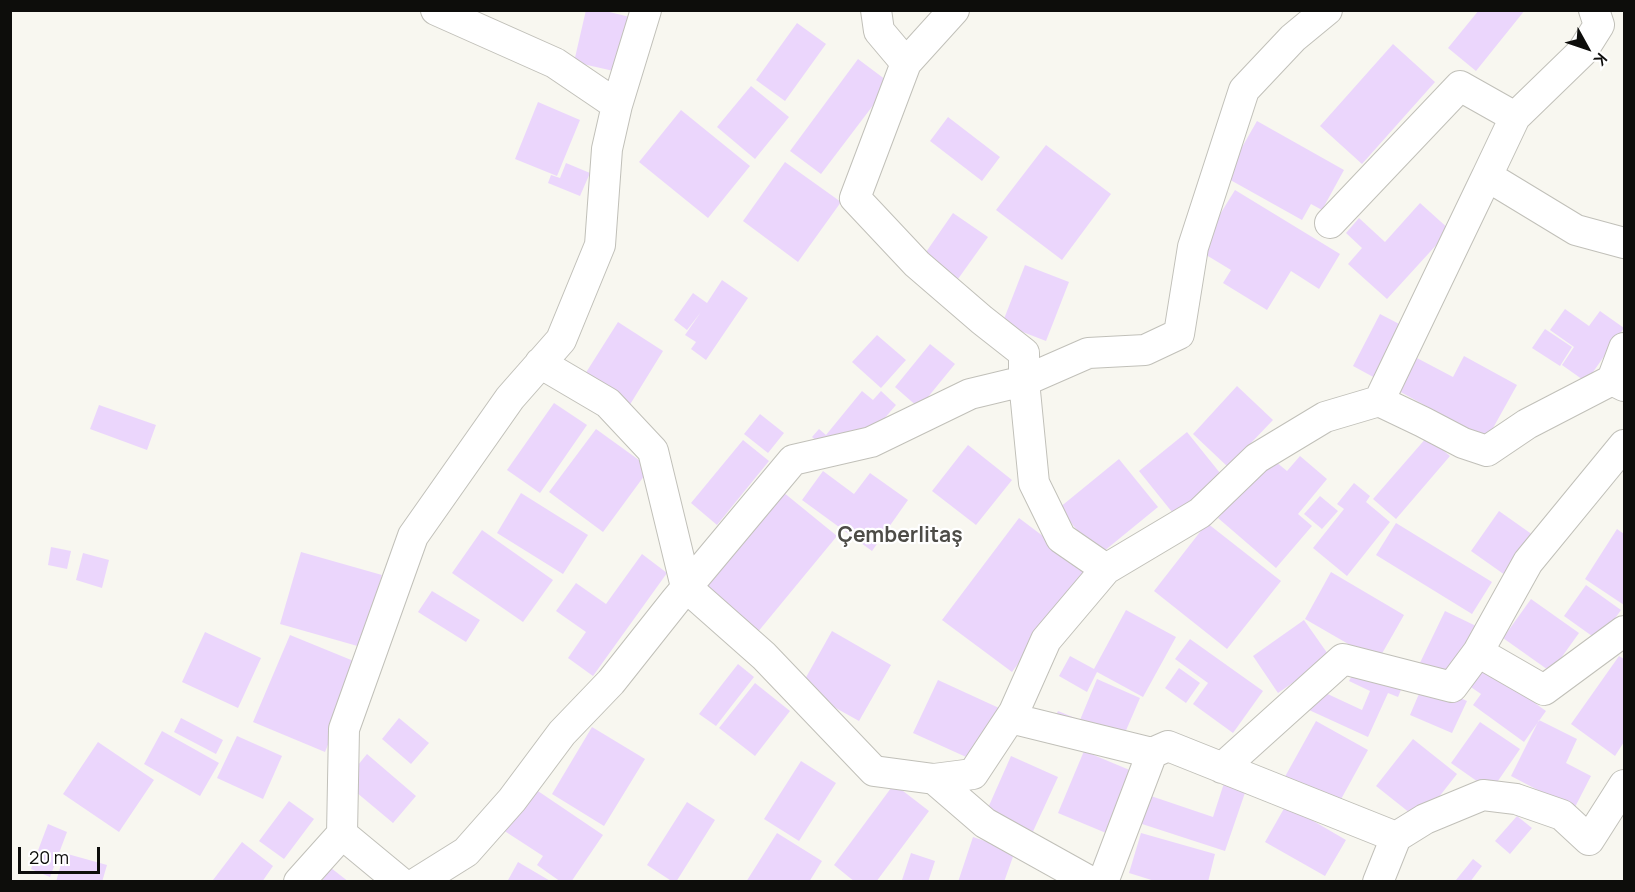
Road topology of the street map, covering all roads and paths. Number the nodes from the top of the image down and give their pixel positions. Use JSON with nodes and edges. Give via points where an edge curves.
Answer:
{"nodes":[{"id":1,"x":436,"y":10,"type":"edge"},
{"id":2,"x":646,"y":10,"type":"edge"},
{"id":3,"x":876,"y":10,"type":"edge"},
{"id":4,"x":954,"y":10,"type":"edge"},
{"id":5,"x":1327,"y":10,"type":"edge"},
{"id":6,"x":1594,"y":10,"type":"edge"},
{"id":7,"x":906,"y":63,"type":"junction"},
{"id":8,"x":617,"y":105,"type":"junction"},
{"id":9,"x":1515,"y":117,"type":"junction"},
{"id":10,"x":1487,"y":176,"type":"junction"},
{"id":11,"x":1330,"y":223,"type":"dead end"},
{"id":12,"x":1624,"y":243,"type":"edge"},
{"id":13,"x":1624,"y":348,"type":"edge"},
{"id":14,"x":540,"y":363,"type":"junction"},
{"id":15,"x":1024,"y":381,"type":"junction"},
{"id":16,"x":1618,"y":383,"type":"edge"},
{"id":17,"x":1379,"y":401,"type":"junction"},
{"id":18,"x":1624,"y":445,"type":"edge"},
{"id":19,"x":1106,"y":569,"type":"junction"},
{"id":20,"x":687,"y":587,"type":"junction"},
{"id":21,"x":1624,"y":632,"type":"edge"},
{"id":22,"x":1478,"y":652,"type":"junction"},
{"id":23,"x":1010,"y":718,"type":"junction"},
{"id":24,"x":1152,"y":753,"type":"junction"},
{"id":25,"x":1221,"y":768,"type":"junction"},
{"id":26,"x":934,"y":779,"type":"junction"},
{"id":27,"x":1624,"y":785,"type":"edge"},
{"id":28,"x":342,"y":834,"type":"junction"},
{"id":29,"x":1396,"y":837,"type":"junction"},
{"id":30,"x":299,"y":882,"type":"edge"},
{"id":31,"x":400,"y":882,"type":"edge"},
{"id":32,"x":418,"y":882,"type":"edge"},
{"id":33,"x":1091,"y":882,"type":"edge"},
{"id":34,"x":1103,"y":882,"type":"edge"},
{"id":35,"x":1378,"y":882,"type":"edge"}],
"edges":[{"from":1,"to":8,"type":"street","via":[[555,63]]},
{"from":2,"to":8,"type":"street"},
{"from":3,"to":7,"type":"street","via":[[879,31]]},
{"from":4,"to":7,"type":"street"},
{"from":5,"to":15,"type":"street","via":[[1293,38],[1244,90],[1193,248],[1179,333],[1145,350],[1088,353]]},
{"from":6,"to":9,"type":"street","via":[[1599,25],[1582,52]]},
{"from":7,"to":15,"type":"street","via":[[855,198],[917,264],[1023,353]]},
{"from":8,"to":14,"type":"street","via":[[607,149],[600,245],[561,340]]},
{"from":9,"to":10,"type":"street"},
{"from":9,"to":11,"type":"street","via":[[1460,86]]},
{"from":10,"to":12,"type":"street","via":[[1576,230]]},
{"from":10,"to":17,"type":"street"},
{"from":13,"to":16,"type":"street"},
{"from":14,"to":20,"type":"street","via":[[608,403],[653,451]]},
{"from":14,"to":28,"type":"street","via":[[510,398],[413,536],[344,729]]},
{"from":15,"to":19,"type":"street","via":[[1034,483],[1061,538]]},
{"from":15,"to":20,"type":"street","via":[[970,394],[871,442],[793,460]]},
{"from":16,"to":17,"type":"street","via":[[1527,424],[1487,451]]},
{"from":17,"to":19,"type":"street","via":[[1325,417],[1257,458],[1200,513]]},
{"from":18,"to":22,"type":"street","via":[[1528,562]]},
{"from":19,"to":23,"type":"street","via":[[1046,640]]},
{"from":20,"to":26,"type":"street","via":[[764,656],[874,771]]},
{"from":20,"to":32,"type":"street","via":[[466,852]]},
{"from":21,"to":22,"type":"street","via":[[1544,690]]},
{"from":22,"to":25,"type":"street","via":[[1452,687],[1343,659]]},
{"from":23,"to":24,"type":"street"},
{"from":23,"to":26,"type":"street","via":[[973,774]]},
{"from":24,"to":25,"type":"street","via":[[1168,746]]},
{"from":24,"to":34,"type":"street"},
{"from":25,"to":29,"type":"street"},
{"from":26,"to":33,"type":"street","via":[[985,823]]},
{"from":27,"to":29,"type":"street","via":[[1589,840],[1562,815],[1515,799],[1483,795],[1425,819]]},
{"from":28,"to":30,"type":"street"},
{"from":28,"to":31,"type":"street"},
{"from":29,"to":35,"type":"street"}]}
